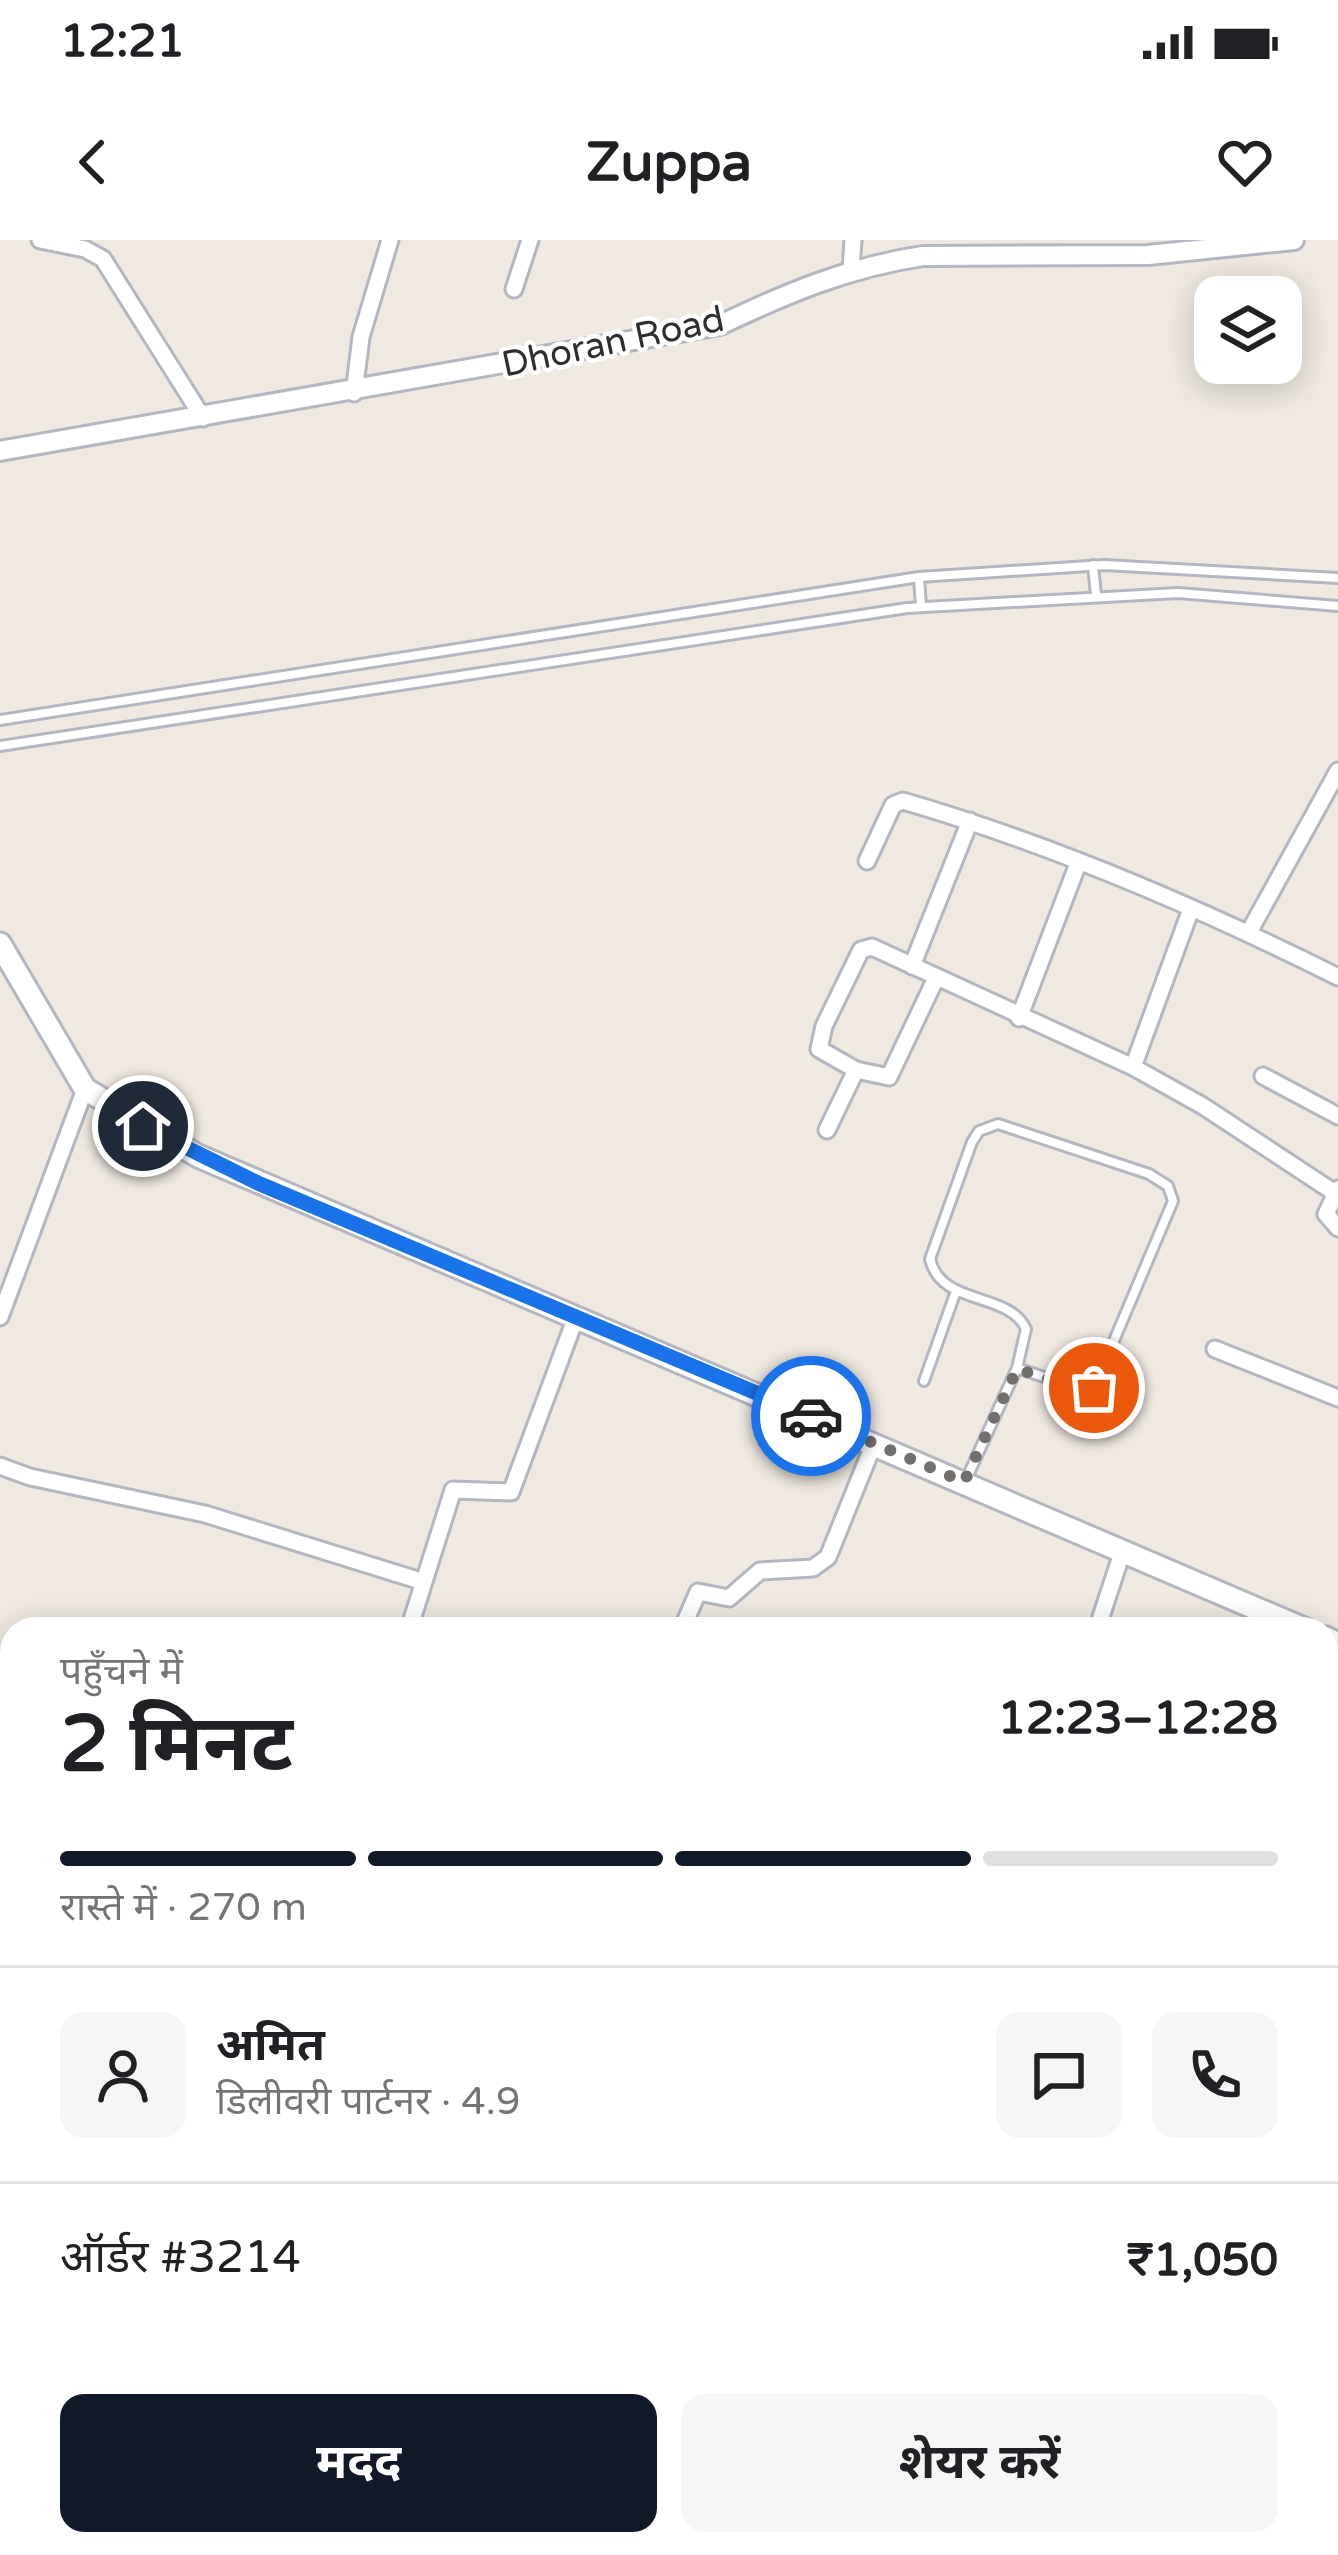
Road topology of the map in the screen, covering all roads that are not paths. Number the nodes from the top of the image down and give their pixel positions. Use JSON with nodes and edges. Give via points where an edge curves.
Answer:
{"nodes":[{"id":1,"x":40,"y":240,"type":"edge"},
{"id":2,"x":390,"y":240,"type":"edge"},
{"id":3,"x":530,"y":240,"type":"edge"},
{"id":4,"x":854,"y":240,"type":"edge"},
{"id":5,"x":1294,"y":240,"type":"edge"},
{"id":6,"x":851,"y":270,"type":"junction"},
{"id":7,"x":514,"y":290,"type":"dead end"},
{"id":8,"x":354,"y":393,"type":"junction"},
{"id":9,"x":203,"y":418,"type":"junction"},
{"id":10,"x":0,"y":452,"type":"edge"},
{"id":11,"x":1093,"y":565,"type":"junction"},
{"id":12,"x":919,"y":577,"type":"junction"},
{"id":13,"x":1338,"y":578,"type":"edge"},
{"id":14,"x":1096,"y":595,"type":"junction"},
{"id":15,"x":1338,"y":606,"type":"edge"},
{"id":16,"x":921,"y":607,"type":"junction"},
{"id":17,"x":0,"y":720,"type":"edge"},
{"id":18,"x":0,"y":746,"type":"edge"},
{"id":19,"x":1338,"y":771,"type":"edge"},
{"id":20,"x":970,"y":821,"type":"junction"},
{"id":21,"x":1079,"y":860,"type":"junction"},
{"id":22,"x":867,"y":861,"type":"dead end"},
{"id":23,"x":1191,"y":909,"type":"junction"},
{"id":24,"x":1249,"y":932,"type":"junction"},
{"id":25,"x":0,"y":944,"type":"edge"},
{"id":26,"x":912,"y":966,"type":"junction"},
{"id":27,"x":1338,"y":977,"type":"edge"},
{"id":28,"x":936,"y":978,"type":"junction"},
{"id":29,"x":1019,"y":1018,"type":"junction"},
{"id":30,"x":1132,"y":1067,"type":"junction"},
{"id":31,"x":856,"y":1070,"type":"junction"},
{"id":32,"x":1263,"y":1076,"type":"dead end"},
{"id":33,"x":85,"y":1089,"type":"junction"},
{"id":34,"x":1338,"y":1116,"type":"edge"},
{"id":35,"x":827,"y":1130,"type":"dead end"},
{"id":36,"x":1337,"y":1191,"type":"edge"},
{"id":37,"x":1338,"y":1228,"type":"edge"},
{"id":38,"x":956,"y":1292,"type":"junction"},
{"id":39,"x":0,"y":1317,"type":"edge"},
{"id":40,"x":576,"y":1317,"type":"junction"},
{"id":41,"x":1215,"y":1349,"type":"dead end"},
{"id":42,"x":1017,"y":1369,"type":"junction"},
{"id":43,"x":924,"y":1381,"type":"dead end"},
{"id":44,"x":1338,"y":1398,"type":"edge"},
{"id":45,"x":874,"y":1443,"type":"junction"},
{"id":46,"x":0,"y":1466,"type":"edge"},
{"id":47,"x":964,"y":1482,"type":"junction"},
{"id":48,"x":1122,"y":1553,"type":"junction"},
{"id":49,"x":424,"y":1582,"type":"junction"},
{"id":50,"x":413,"y":1617,"type":"edge"},
{"id":51,"x":687,"y":1617,"type":"edge"},
{"id":52,"x":1101,"y":1617,"type":"edge"},
{"id":53,"x":1275,"y":1617,"type":"edge"}],
"edges":[{"from":1,"to":9,"type":"street","via":[[103,259]]},
{"from":2,"to":8,"type":"street","via":[[361,337]]},
{"from":3,"to":7,"type":"street"},
{"from":4,"to":6,"type":"street"},
{"from":5,"to":6,"type":"street","name":"Dhoran Road","via":[[1148,255],[923,256]]},
{"from":6,"to":8,"type":"street","name":"Dhoran Road","via":[[721,325]]},
{"from":8,"to":9,"type":"street","name":"Dhoran Road"},
{"from":9,"to":10,"type":"street","name":"Dhoran Road"},
{"from":11,"to":12,"type":"lane"},
{"from":11,"to":13,"type":"lane"},
{"from":11,"to":14,"type":"lane"},
{"from":12,"to":16,"type":"lane"},
{"from":12,"to":17,"type":"lane"},
{"from":14,"to":15,"type":"lane","via":[[1178,592]]},
{"from":14,"to":16,"type":"lane"},
{"from":16,"to":18,"type":"lane"},
{"from":19,"to":24,"type":"street"},
{"from":20,"to":21,"type":"street"},
{"from":20,"to":22,"type":"street","via":[[900,801]]},
{"from":20,"to":26,"type":"street"},
{"from":21,"to":23,"type":"street"},
{"from":21,"to":29,"type":"street"},
{"from":23,"to":24,"type":"street"},
{"from":23,"to":30,"type":"street"},
{"from":24,"to":27,"type":"street"},
{"from":25,"to":33,"type":"main road"},
{"from":26,"to":28,"type":"street"},
{"from":26,"to":31,"type":"street","via":[[868,947],[848,972],[818,1045]]},
{"from":28,"to":29,"type":"street"},
{"from":28,"to":31,"type":"street","via":[[894,1073],[878,1078]]},
{"from":29,"to":30,"type":"street"},
{"from":30,"to":36,"type":"street"},
{"from":31,"to":35,"type":"street"},
{"from":32,"to":34,"type":"street"},
{"from":33,"to":39,"type":"street"},
{"from":33,"to":40,"type":"main road","via":[[198,1156]]},
{"from":36,"to":37,"type":"street","via":[[1326,1214]]},
{"from":38,"to":42,"type":"lane","via":[[1022,1319]]},
{"from":38,"to":42,"type":"lane","via":[[938,1278],[931,1252],[973,1142],[987,1126],[1005,1125],[1168,1186],[1173,1209],[1094,1388]]},
{"from":38,"to":43,"type":"lane"},
{"from":40,"to":45,"type":"main road"},
{"from":40,"to":49,"type":"street","via":[[512,1492],[453,1490]]},
{"from":41,"to":44,"type":"street"},
{"from":42,"to":47,"type":"lane"},
{"from":45,"to":47,"type":"main road"},
{"from":45,"to":51,"type":"street","via":[[828,1557],[813,1568],[760,1571],[729,1598],[698,1592]]},
{"from":46,"to":49,"type":"street","via":[[261,1529]]},
{"from":47,"to":48,"type":"main road"},
{"from":48,"to":52,"type":"street"},
{"from":48,"to":53,"type":"main road"},
{"from":49,"to":50,"type":"street"}]}
